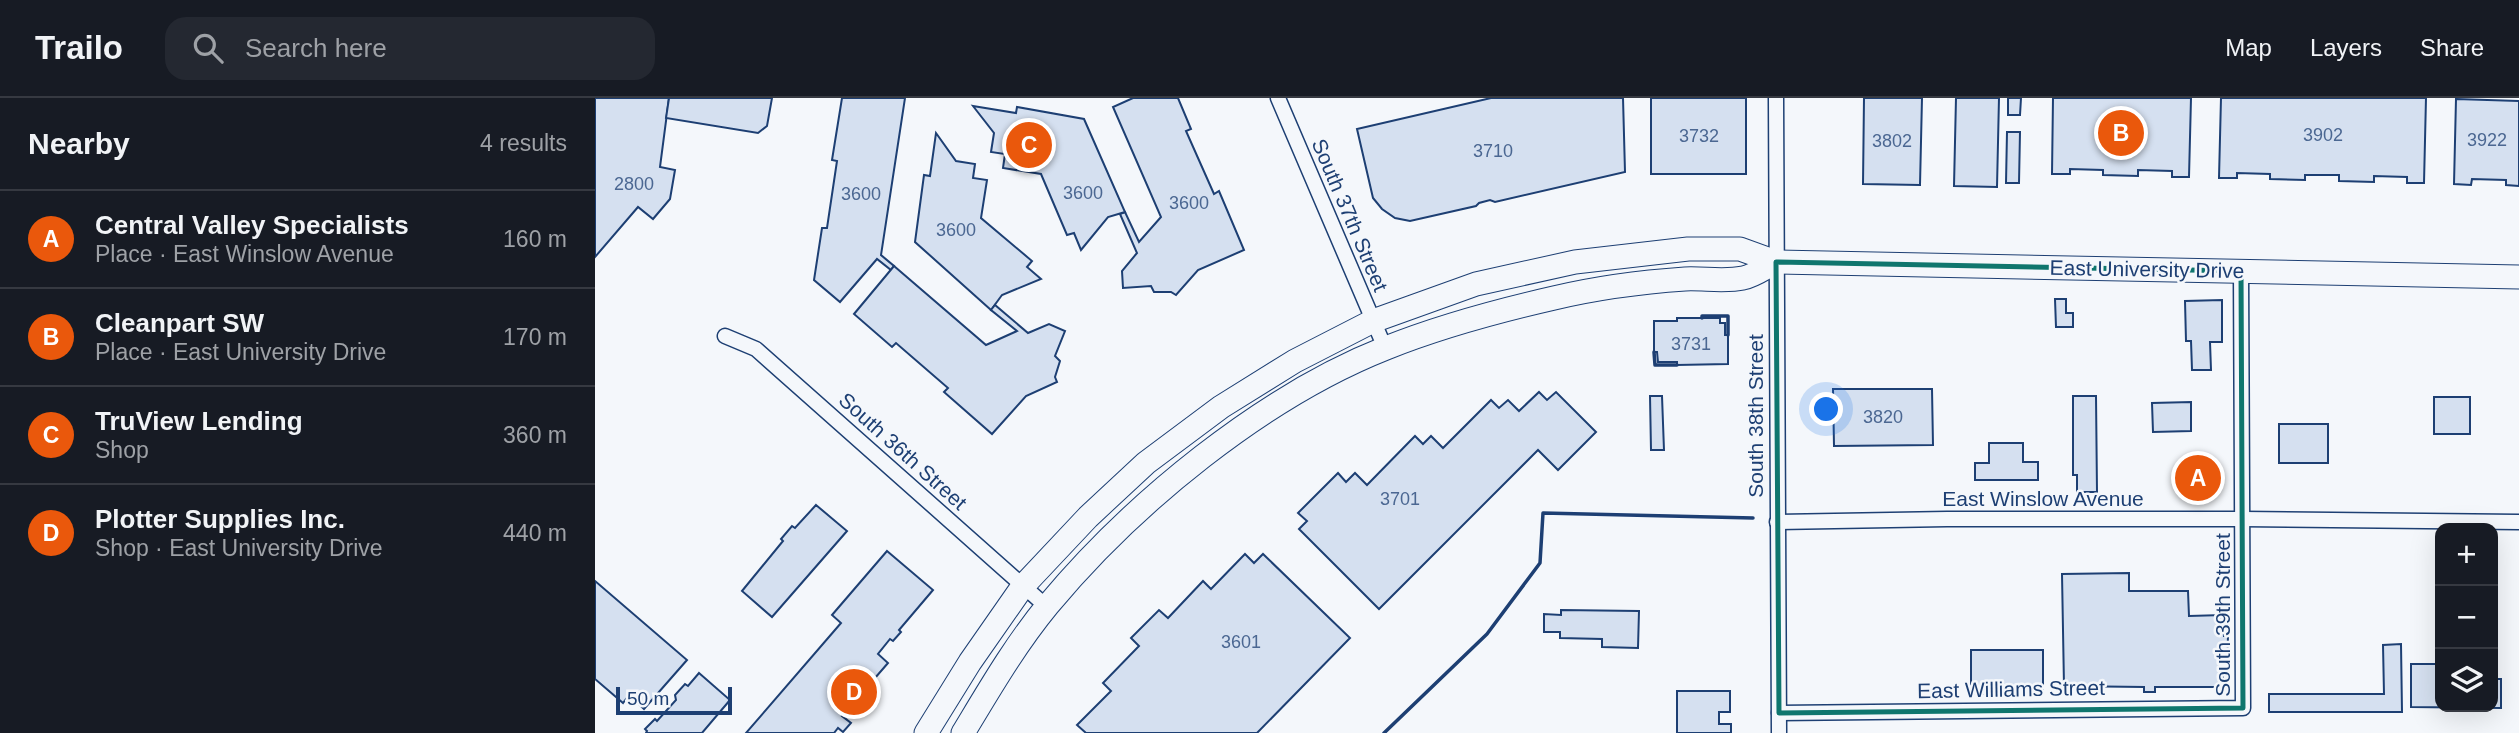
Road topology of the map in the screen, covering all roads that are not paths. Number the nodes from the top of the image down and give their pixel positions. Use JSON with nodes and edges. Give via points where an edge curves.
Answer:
{"nodes":[{"id":1,"x":1277,"y":98,"type":"edge"},
{"id":2,"x":1776,"y":98,"type":"edge"},
{"id":3,"x":1776,"y":262,"type":"junction"},
{"id":4,"x":2241,"y":271,"type":"junction"},
{"id":5,"x":2519,"y":276,"type":"edge"},
{"id":6,"x":1373,"y":321,"type":"junction"},
{"id":7,"x":725,"y":336,"type":"dead end"},
{"id":8,"x":1385,"y":348,"type":"junction"},
{"id":9,"x":2243,"y":519,"type":"junction"},
{"id":10,"x":1777,"y":522,"type":"junction"},
{"id":11,"x":2519,"y":523,"type":"edge"},
{"id":12,"x":1023,"y":586,"type":"junction"},
{"id":13,"x":1047,"y":607,"type":"junction"},
{"id":14,"x":2243,"y":708,"type":"joint"},
{"id":15,"x":1779,"y":713,"type":"junction"},
{"id":16,"x":926,"y":733,"type":"edge"},
{"id":17,"x":963,"y":733,"type":"edge"},
{"id":18,"x":1779,"y":733,"type":"edge"}],
"edges":[{"from":1,"to":6,"type":"street","name":"South 37th Street"},
{"from":2,"to":3,"type":"street","name":"South 38th Street"},
{"from":3,"to":4,"type":"main road","name":"East University Drive"},
{"from":3,"to":6,"type":"main road","name":"East University Drive","via":[[1740,249],[1688,249],[1588,260],[1476,284]]},
{"from":3,"to":8,"type":"main road","name":"East University Drive","via":[[1744,278],[1685,279],[1582,291],[1485,314]]},
{"from":3,"to":10,"type":"street","name":"South 38th Street"},
{"from":4,"to":5,"type":"main road","name":"East University Drive"},
{"from":4,"to":9,"type":"street","name":"South 39th Street"},
{"from":6,"to":8,"type":"street","name":"South 37th Street"},
{"from":6,"to":12,"type":"main road","name":"East University Drive","via":[[1296,361],[1210,415],[1137,472]]},
{"from":7,"to":12,"type":"street","name":"South 36th Street","via":[[755,349]]},
{"from":8,"to":13,"type":"main road","name":"East University Drive","via":[[1304,388],[1239,429],[1160,491],[1098,549]]},
{"from":9,"to":10,"type":"street","name":"East Winslow Avenue"},
{"from":9,"to":11,"type":"street","name":"East Winslow Avenue"},
{"from":9,"to":14,"type":"street","name":"South 39th Street"},
{"from":10,"to":15,"type":"street","name":"South 38th Street"},
{"from":12,"to":13,"type":"street","name":"South 36th Street"},
{"from":12,"to":16,"type":"main road","name":"East University Drive"},
{"from":13,"to":17,"type":"main road","name":"East University Drive"},
{"from":14,"to":15,"type":"street","name":"East Williams Street"},
{"from":15,"to":18,"type":"street","name":"South 38th Street"}]}
